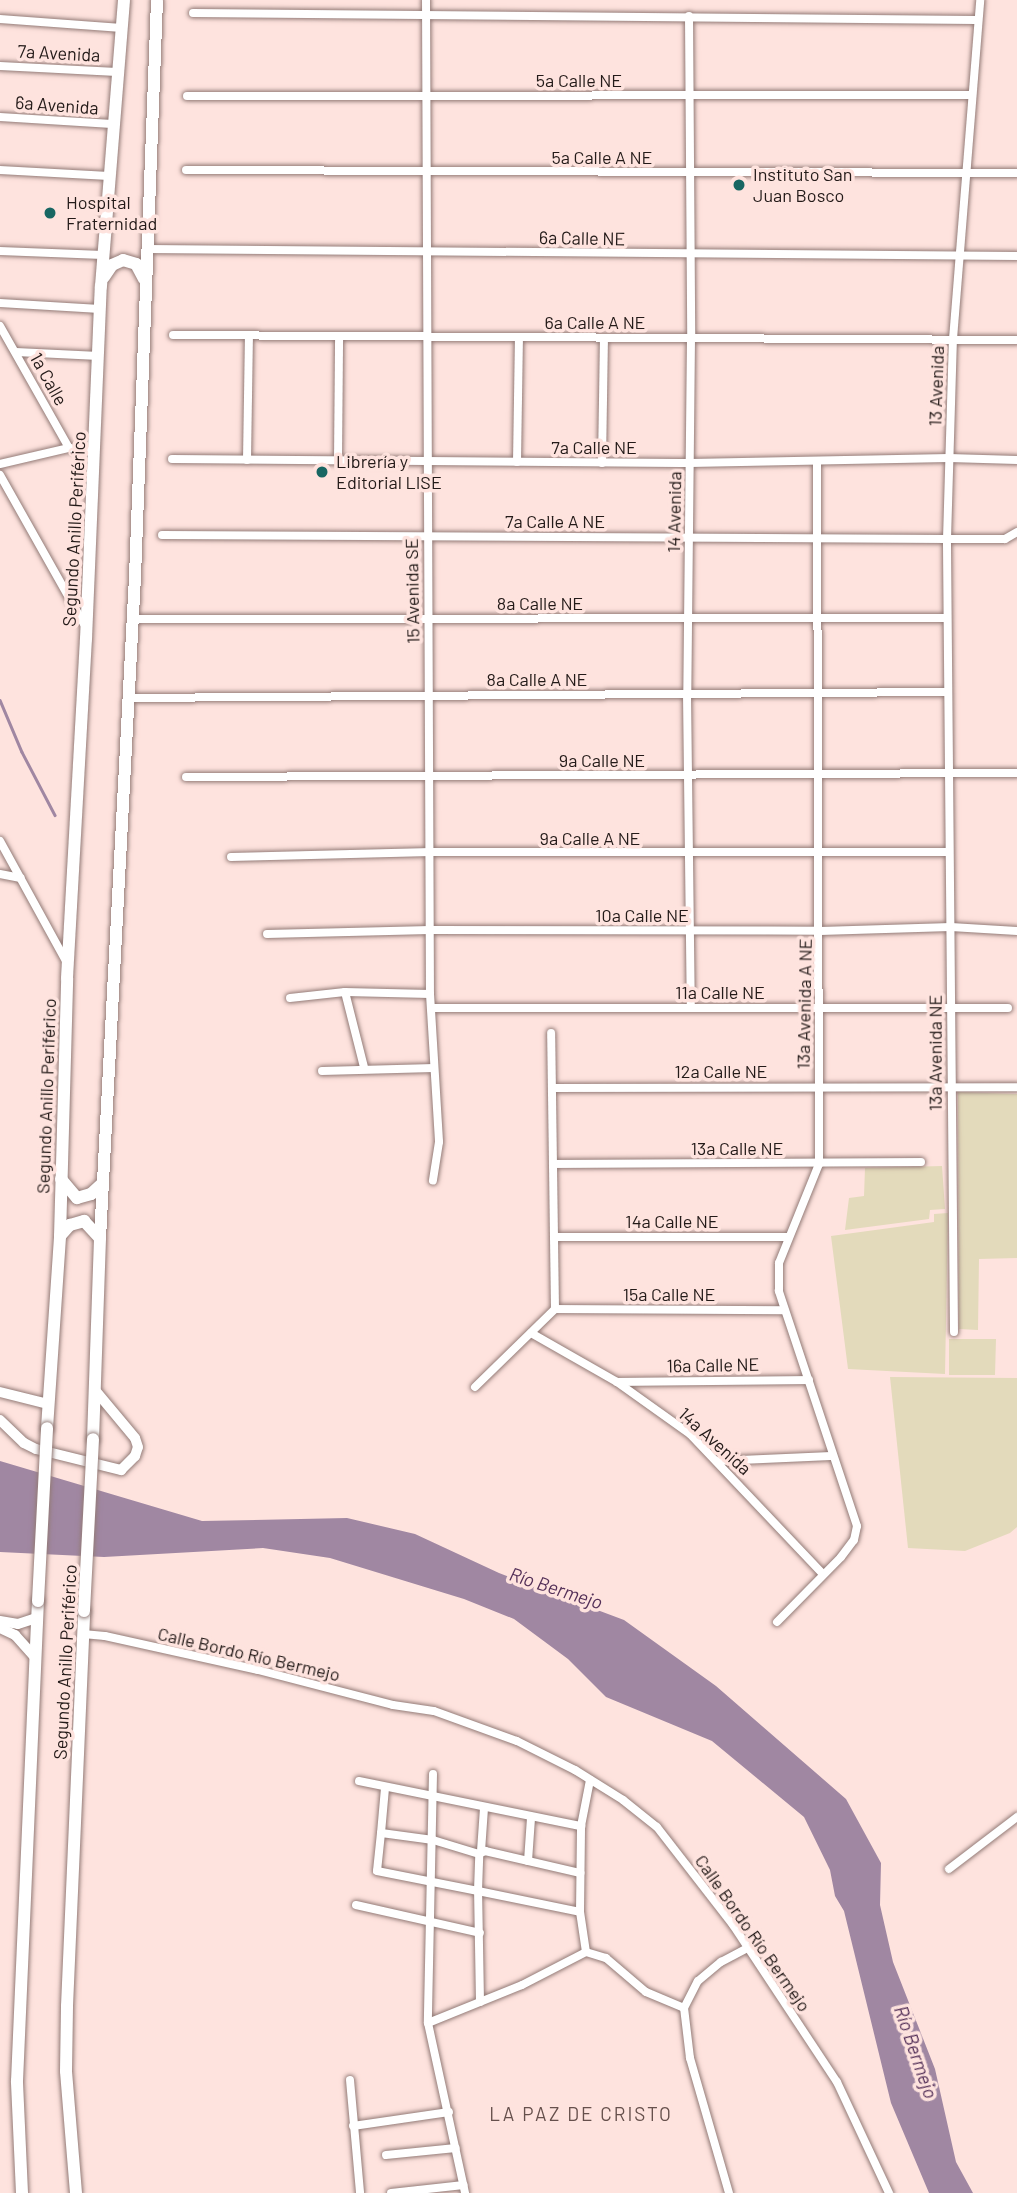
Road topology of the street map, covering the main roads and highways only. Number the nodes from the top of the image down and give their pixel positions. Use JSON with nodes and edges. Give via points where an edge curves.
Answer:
{"nodes":[{"id":1,"x":117,"y":0,"type":"edge"},
{"id":2,"x":124,"y":0,"type":"edge"},
{"id":3,"x":157,"y":0,"type":"edge"},
{"id":4,"x":122,"y":23,"type":"junction"},
{"id":5,"x":101,"y":286,"type":"junction"},
{"id":6,"x":146,"y":290,"type":"junction"},
{"id":7,"x":61,"y":1179,"type":"junction"},
{"id":8,"x":103,"y":1183,"type":"junction"},
{"id":9,"x":60,"y":1236,"type":"junction"},
{"id":10,"x":100,"y":1238,"type":"junction"},
{"id":11,"x":22,"y":2193,"type":"edge"},
{"id":12,"x":76,"y":2193,"type":"edge"}],
"edges":[{"from":1,"to":4,"type":"main road"},
{"from":2,"to":4,"type":"main road","name":"Segundo Anillo Periférico"},
{"from":3,"to":6,"type":"main road","name":"Segundo Anillo Periférico"},
{"from":4,"to":5,"type":"main road","name":"Segundo Anillo Periférico"},
{"from":5,"to":6,"type":"main road","via":[[109,267],[123,260],[136,264]]},
{"from":5,"to":7,"type":"main road","name":"Segundo Anillo Periférico"},
{"from":6,"to":8,"type":"main road","name":"Segundo Anillo Periférico"},
{"from":7,"to":8,"type":"main road","via":[[77,1198],[91,1194]]},
{"from":7,"to":9,"type":"main road","name":"Segundo Anillo Periférico"},
{"from":8,"to":10,"type":"main road","name":"Segundo Anillo Periférico"},
{"from":9,"to":10,"type":"main road","via":[[69,1225],[84,1221]]},
{"from":9,"to":11,"type":"main road","name":"Segundo Anillo Periférico","bridge":true,"via":[[34,1656],[17,2081]]},
{"from":10,"to":12,"type":"main road","name":"Segundo Anillo Periférico","bridge":true,"via":[[66,2058]]}]}
